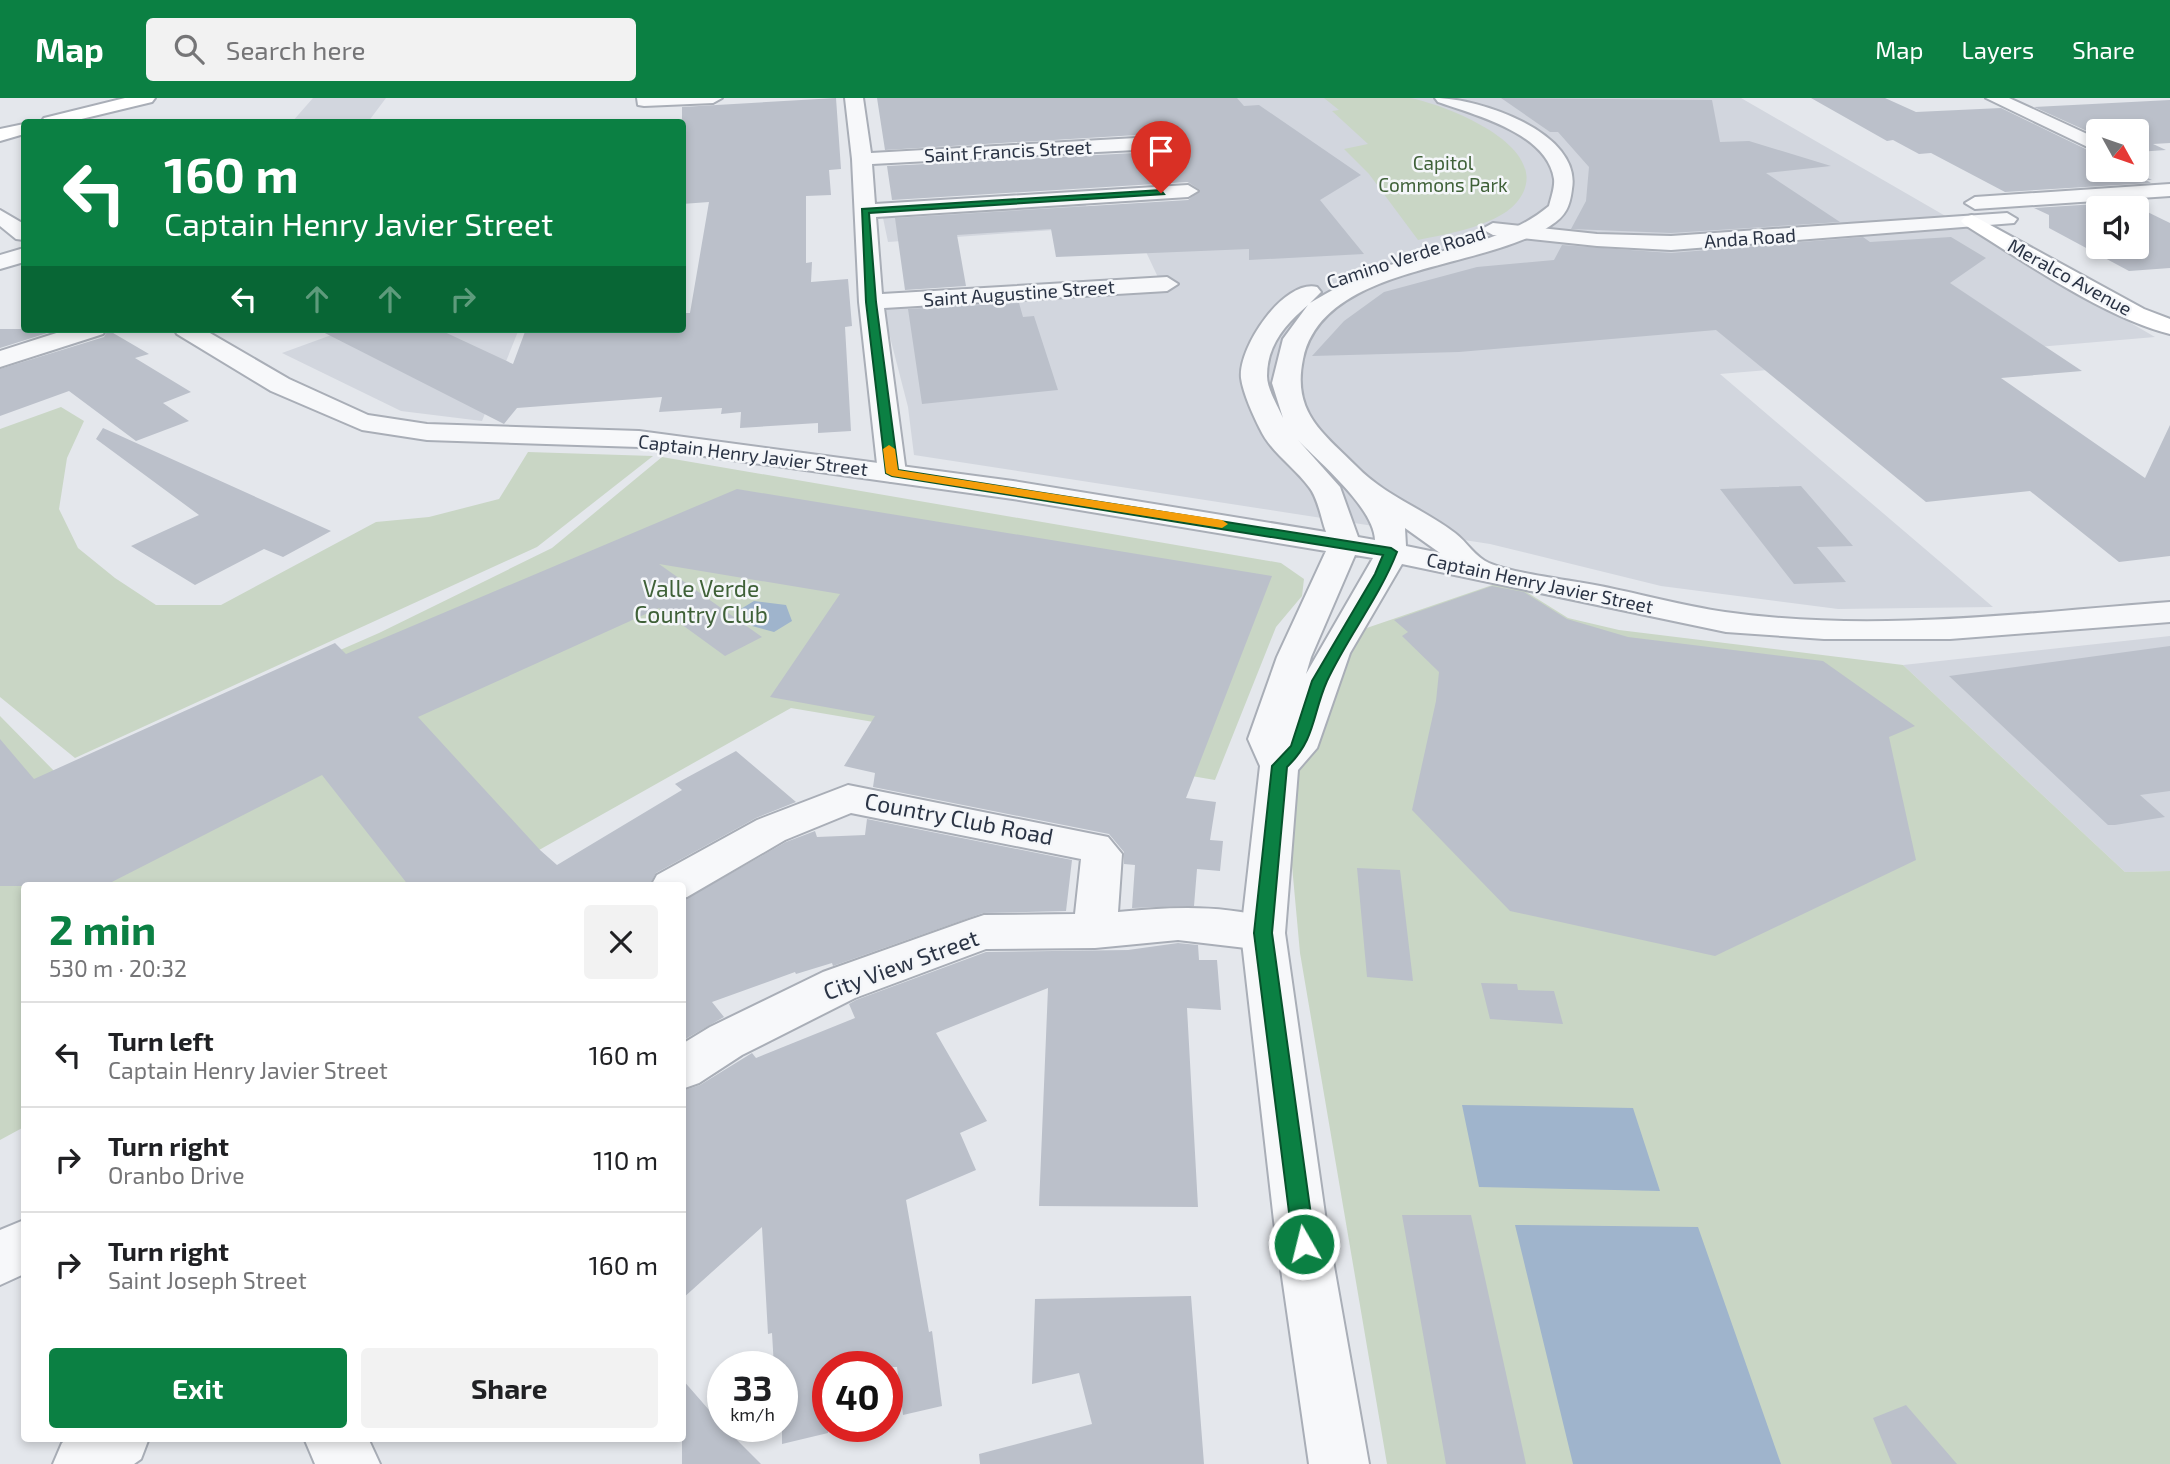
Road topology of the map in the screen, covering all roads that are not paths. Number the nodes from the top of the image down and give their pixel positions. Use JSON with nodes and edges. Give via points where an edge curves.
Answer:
{"nodes":[{"id":1,"x":146,"y":98,"type":"edge"},
{"id":2,"x":713,"y":98,"type":"edge"},
{"id":3,"x":854,"y":98,"type":"edge"},
{"id":4,"x":1444,"y":98,"type":"edge"},
{"id":5,"x":1994,"y":98,"type":"edge"},
{"id":6,"x":644,"y":101,"type":"dead end"},
{"id":7,"x":1426,"y":101,"type":"dead end"},
{"id":8,"x":62,"y":119,"type":"edge"},
{"id":9,"x":21,"y":130,"type":"edge"},
{"id":10,"x":0,"y":135,"type":"edge"},
{"id":11,"x":2086,"y":140,"type":"edge"},
{"id":12,"x":1154,"y":143,"type":"dead end"},
{"id":13,"x":862,"y":159,"type":"junction"},
{"id":14,"x":1532,"y":161,"type":"dead end"},
{"id":15,"x":2166,"y":181,"type":"edge"},
{"id":16,"x":1188,"y":191,"type":"dead end"},
{"id":17,"x":865,"y":211,"type":"junction"},
{"id":18,"x":1973,"y":212,"type":"junction"},
{"id":19,"x":0,"y":216,"type":"edge"},
{"id":20,"x":2007,"y":219,"type":"joint"},
{"id":21,"x":1523,"y":221,"type":"junction"},
{"id":22,"x":1493,"y":229,"type":"joint"},
{"id":23,"x":21,"y":232,"type":"edge"},
{"id":24,"x":2054,"y":244,"type":"dead end"},
{"id":25,"x":21,"y":256,"type":"edge"},
{"id":26,"x":0,"y":262,"type":"edge"},
{"id":27,"x":1167,"y":284,"type":"dead end"},
{"id":28,"x":2149,"y":295,"type":"dead end"},
{"id":29,"x":871,"y":302,"type":"junction"},
{"id":30,"x":2170,"y":304,"type":"edge"},
{"id":31,"x":2170,"y":327,"type":"edge"},
{"id":32,"x":81,"y":333,"type":"edge"},
{"id":33,"x":193,"y":333,"type":"edge"},
{"id":34,"x":0,"y":359,"type":"edge"},
{"id":35,"x":892,"y":473,"type":"junction"},
{"id":36,"x":1362,"y":489,"type":"junction"},
{"id":37,"x":1345,"y":544,"type":"junction"},
{"id":38,"x":1391,"y":552,"type":"junction"},
{"id":39,"x":1475,"y":569,"type":"junction"},
{"id":40,"x":2170,"y":612,"type":"edge"},
{"id":41,"x":1279,"y":766,"type":"junction"},
{"id":42,"x":679,"y":882,"type":"edge"},
{"id":43,"x":1095,"y":931,"type":"junction"},
{"id":44,"x":1263,"y":933,"type":"junction"},
{"id":45,"x":686,"y":1066,"type":"edge"},
{"id":46,"x":21,"y":1247,"type":"edge"},
{"id":47,"x":0,"y":1259,"type":"edge"},
{"id":48,"x":114,"y":1442,"type":"edge"},
{"id":49,"x":336,"y":1442,"type":"edge"},
{"id":50,"x":83,"y":1464,"type":"edge"},
{"id":51,"x":350,"y":1464,"type":"edge"},
{"id":52,"x":1339,"y":1464,"type":"edge"}],
"edges":[{"from":1,"to":8,"type":"main road"},
{"from":2,"to":6,"type":"street"},
{"from":3,"to":13,"type":"street"},
{"from":4,"to":21,"type":"street","name":"Camino Verde Road","via":[[1499,117],[1552,152],[1564,180],[1559,208]]},
{"from":5,"to":11,"type":"street"},
{"from":7,"to":14,"type":"street","via":[[1498,129],[1522,144]]},
{"from":9,"to":10,"type":"main road"},
{"from":12,"to":13,"type":"street","name":"Saint Francis Street"},
{"from":13,"to":17,"type":"street"},
{"from":15,"to":18,"type":"street"},
{"from":16,"to":17,"type":"street"},
{"from":17,"to":29,"type":"street"},
{"from":18,"to":20,"type":"street","name":"Anda Road"},
{"from":18,"to":21,"type":"street","name":"Anda Road","via":[[1671,243],[1610,241]]},
{"from":18,"to":31,"type":"main road","name":"Meralco Avenue","via":[[2054,270]]},
{"from":19,"to":23,"type":"street"},
{"from":20,"to":24,"type":"main road","name":"Meralco Avenue"},
{"from":21,"to":22,"type":"street","name":"Anda Road"},
{"from":21,"to":36,"type":"street","name":"Camino Verde Road","via":[[1348,290],[1317,309],[1295,339],[1284,383],[1299,425]]},
{"from":22,"to":37,"type":"street","name":"Camino Verde Road","via":[[1333,279],[1298,299],[1264,338],[1254,377],[1274,430],[1325,487]]},
{"from":25,"to":26,"type":"street"},
{"from":27,"to":29,"type":"street","name":"Saint Augustine Street"},
{"from":28,"to":30,"type":"main road","name":"Meralco Avenue"},
{"from":29,"to":35,"type":"street"},
{"from":32,"to":34,"type":"street"},
{"from":33,"to":35,"type":"street","name":"Captain Henry Javier Street","via":[[281,385],[362,422],[426,432],[639,439]]},
{"from":35,"to":37,"type":"street","name":"Captain Henry Javier Street"},
{"from":36,"to":38,"type":"street","name":"Camino Verde Road","via":[[1390,529]]},
{"from":36,"to":39,"type":"street","via":[[1445,540]]},
{"from":37,"to":38,"type":"street","name":"Captain Henry Javier Street"},
{"from":37,"to":41,"type":"street","via":[[1294,657],[1267,740]]},
{"from":38,"to":39,"type":"street","name":"Captain Henry Javier Street"},
{"from":38,"to":41,"type":"street","via":[[1320,681],[1298,748]]},
{"from":39,"to":40,"type":"street","name":"Captain Henry Javier Street","via":[[1726,622],[1824,629],[1950,629]]},
{"from":41,"to":44,"type":"street"},
{"from":42,"to":43,"type":"street","name":"Country Club Road","via":[[771,830],[848,799],[1094,847],[1102,854]]},
{"from":43,"to":44,"type":"street","name":"City View Street","via":[[1178,923]]},
{"from":43,"to":45,"type":"street","name":"City View Street","via":[[984,932],[839,985],[726,1041]]},
{"from":44,"to":52,"type":"street","via":[[1300,1221]]},
{"from":46,"to":47,"type":"street"},
{"from":48,"to":50,"type":"street"},
{"from":49,"to":51,"type":"street"}]}
